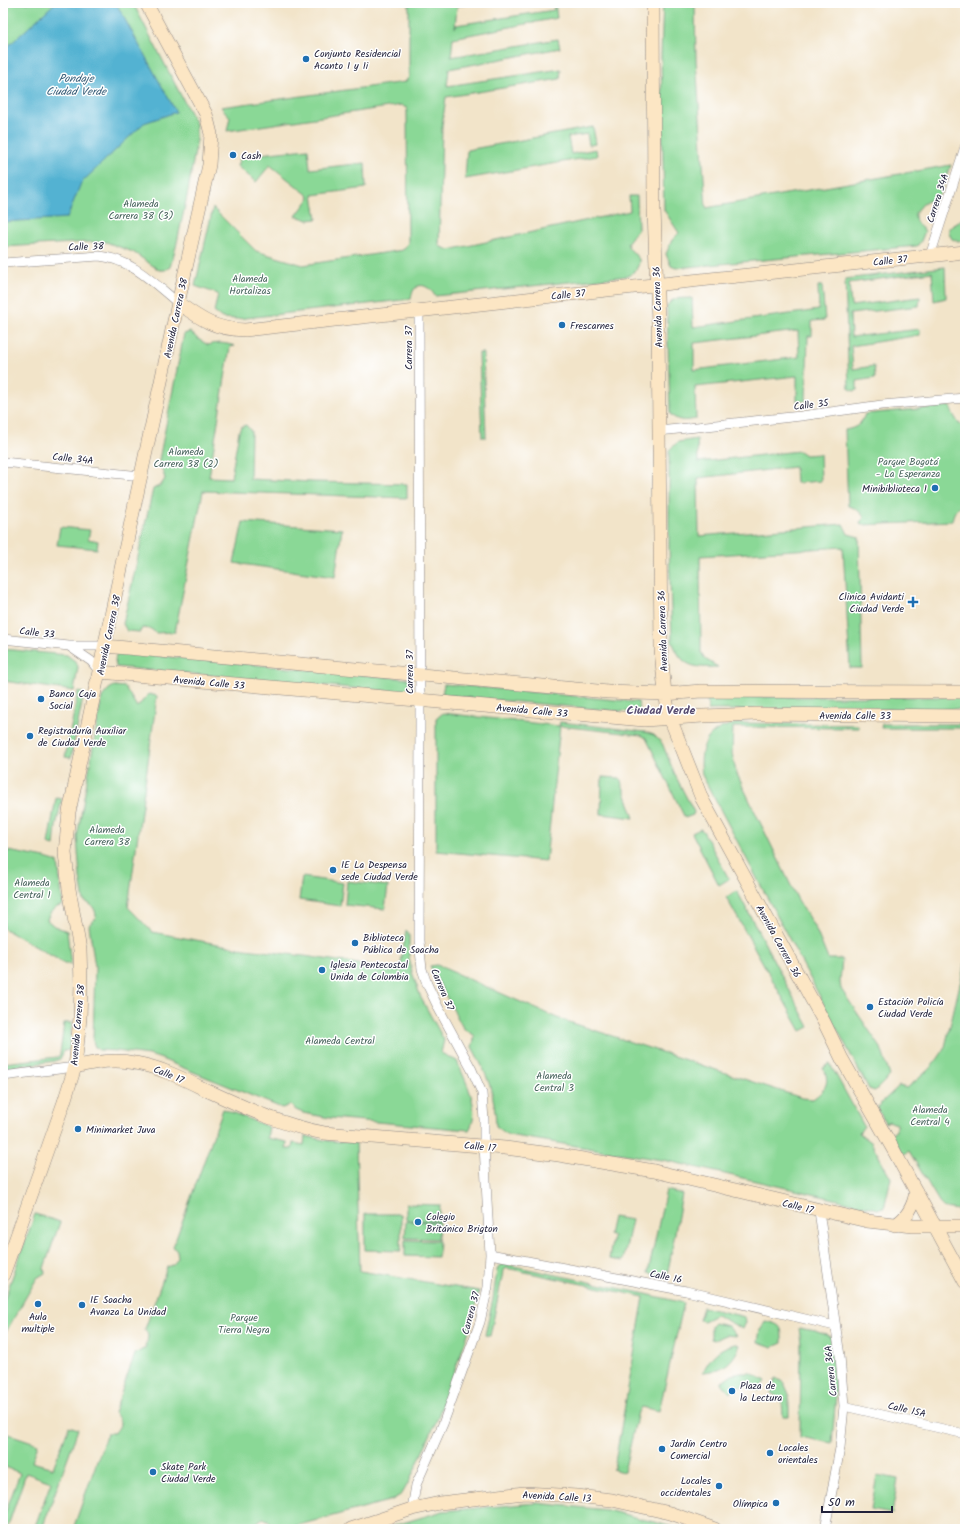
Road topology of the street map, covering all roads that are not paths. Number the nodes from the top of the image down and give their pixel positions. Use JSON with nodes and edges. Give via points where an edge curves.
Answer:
{"nodes":[{"id":1,"x":146,"y":3,"type":"edge"},
{"id":2,"x":653,"y":3,"type":"edge"},
{"id":3,"x":965,"y":147,"type":"edge"},
{"id":4,"x":965,"y":252,"type":"edge"},
{"id":5,"x":930,"y":256,"type":"junction"},
{"id":6,"x":3,"y":263,"type":"edge"},
{"id":7,"x":656,"y":285,"type":"junction"},
{"id":8,"x":178,"y":303,"type":"junction"},
{"id":9,"x":419,"y":311,"type":"junction"},
{"id":10,"x":965,"y":398,"type":"edge"},
{"id":11,"x":659,"y":431,"type":"junction"},
{"id":12,"x":3,"y":462,"type":"edge"},
{"id":13,"x":141,"y":476,"type":"junction"},
{"id":14,"x":3,"y":639,"type":"edge"},
{"id":15,"x":69,"y":646,"type":"junction"},
{"id":16,"x":105,"y":646,"type":"junction"},
{"id":17,"x":100,"y":672,"type":"junction"},
{"id":18,"x":420,"y":674,"type":"junction"},
{"id":19,"x":965,"y":692,"type":"edge"},
{"id":20,"x":665,"y":694,"type":"junction"},
{"id":21,"x":420,"y":700,"type":"junction"},
{"id":22,"x":965,"y":716,"type":"edge"},
{"id":23,"x":670,"y":718,"type":"junction"},
{"id":24,"x":75,"y":1067,"type":"junction"},
{"id":25,"x":3,"y":1076,"type":"edge"},
{"id":26,"x":484,"y":1146,"type":"junction"},
{"id":27,"x":916,"y":1191,"type":"junction"},
{"id":28,"x":819,"y":1211,"type":"junction"},
{"id":29,"x":895,"y":1225,"type":"junction"},
{"id":30,"x":935,"y":1226,"type":"junction"},
{"id":31,"x":965,"y":1226,"type":"edge"},
{"id":32,"x":490,"y":1254,"type":"junction"},
{"id":33,"x":3,"y":1275,"type":"edge"},
{"id":34,"x":965,"y":1282,"type":"edge"},
{"id":35,"x":836,"y":1326,"type":"junction"},
{"id":36,"x":844,"y":1406,"type":"junction"},
{"id":37,"x":965,"y":1434,"type":"edge"},
{"id":38,"x":412,"y":1509,"type":"junction"},
{"id":39,"x":351,"y":1529,"type":"edge"},
{"id":40,"x":715,"y":1529,"type":"edge"},
{"id":41,"x":825,"y":1529,"type":"edge"}],
"edges":[{"from":1,"to":8,"type":"main road","name":"Avenida Carrera 38","via":[[203,108],[211,134],[209,165]]},
{"from":2,"to":7,"type":"main road","name":"Avenida Carrera 36"},
{"from":3,"to":5,"type":"street","name":"Carrera 34A"},
{"from":4,"to":5,"type":"main road","name":"Calle 37"},
{"from":5,"to":7,"type":"main road","name":"Calle 37"},
{"from":6,"to":8,"type":"street","name":"Calle 38","via":[[108,257],[134,267]]},
{"from":7,"to":9,"type":"main road","name":"Calle 37"},
{"from":7,"to":11,"type":"main road","name":"Avenida Carrera 36"},
{"from":8,"to":9,"type":"main road","name":"Calle 37","via":[[208,323],[225,329],[245,330]]},
{"from":8,"to":13,"type":"main road","name":"Avenida Carrera 38"},
{"from":9,"to":18,"type":"street","name":"Carrera 37"},
{"from":10,"to":11,"type":"street","name":"Calle 35"},
{"from":11,"to":20,"type":"main road","name":"Avenida Carrera 36","via":[[661,650]]},
{"from":12,"to":13,"type":"street","name":"Calle 34A"},
{"from":13,"to":16,"type":"main road","name":"Avenida Carrera 38"},
{"from":14,"to":15,"type":"street","name":"Calle 33"},
{"from":15,"to":16,"type":"street","name":"Calle 33"},
{"from":15,"to":17,"type":"street","name":"Calle 33","via":[[91,661]]},
{"from":16,"to":17,"type":"main road","name":"Avenida Carrera 38"},
{"from":16,"to":18,"type":"main road"},
{"from":17,"to":21,"type":"main road","name":"Avenida Calle 33"},
{"from":17,"to":24,"type":"main road","name":"Avenida Carrera 38","via":[[69,812],[66,842],[67,874],[80,950],[80,1014]]},
{"from":18,"to":20,"type":"main road","via":[[608,692]]},
{"from":18,"to":21,"type":"street","name":"Carrera 37"},
{"from":19,"to":20,"type":"main road","via":[[701,691]]},
{"from":20,"to":23,"type":"main road","name":"Avenida Carrera 36"},
{"from":21,"to":23,"type":"main road","name":"Avenida Calle 33","via":[[644,720]]},
{"from":21,"to":26,"type":"street","name":"Carrera 37","via":[[419,941],[422,969],[431,995],[478,1082],[483,1106]]},
{"from":22,"to":23,"type":"main road","name":"Avenida Calle 33","via":[[756,714]]},
{"from":23,"to":27,"type":"main road","name":"Avenida Carrera 36","via":[[702,800]]},
{"from":24,"to":25,"type":"street","name":"Calle 17"},
{"from":24,"to":26,"type":"main road","name":"Calle 17","via":[[119,1061],[152,1066],[253,1112],[301,1129]]},
{"from":24,"to":33,"type":"main road","name":"Avenida Carrera 38"},
{"from":26,"to":28,"type":"main road","name":"Calle 17","via":[[566,1156],[654,1172]]},
{"from":26,"to":32,"type":"street","name":"Carrera 37"},
{"from":27,"to":29,"type":"main road","via":[[912,1208]]},
{"from":27,"to":30,"type":"main road","name":"Avenida Carrera 36"},
{"from":28,"to":29,"type":"main road","name":"Calle 17"},
{"from":28,"to":35,"type":"street","name":"Carrera 36A"},
{"from":29,"to":30,"type":"main road","name":"Calle 17"},
{"from":30,"to":31,"type":"main road","name":"Calle 17"},
{"from":30,"to":34,"type":"main road","name":"Avenida Carrera 36"},
{"from":32,"to":35,"type":"street","name":"Calle 16","via":[[686,1291]]},
{"from":32,"to":38,"type":"street","name":"Carrera 37","via":[[486,1299],[478,1329],[443,1424],[416,1485]]},
{"from":35,"to":36,"type":"street","name":"Carrera 36A"},
{"from":36,"to":37,"type":"street","name":"Calle 15A"},
{"from":36,"to":41,"type":"street","name":"Carrera 36A","via":[[840,1448]]},
{"from":38,"to":39,"type":"main road","name":"Avenida Calle 13"},
{"from":38,"to":40,"type":"main road","name":"Avenida Calle 13","via":[[524,1493],[577,1496],[612,1500],[664,1512]]}]}
